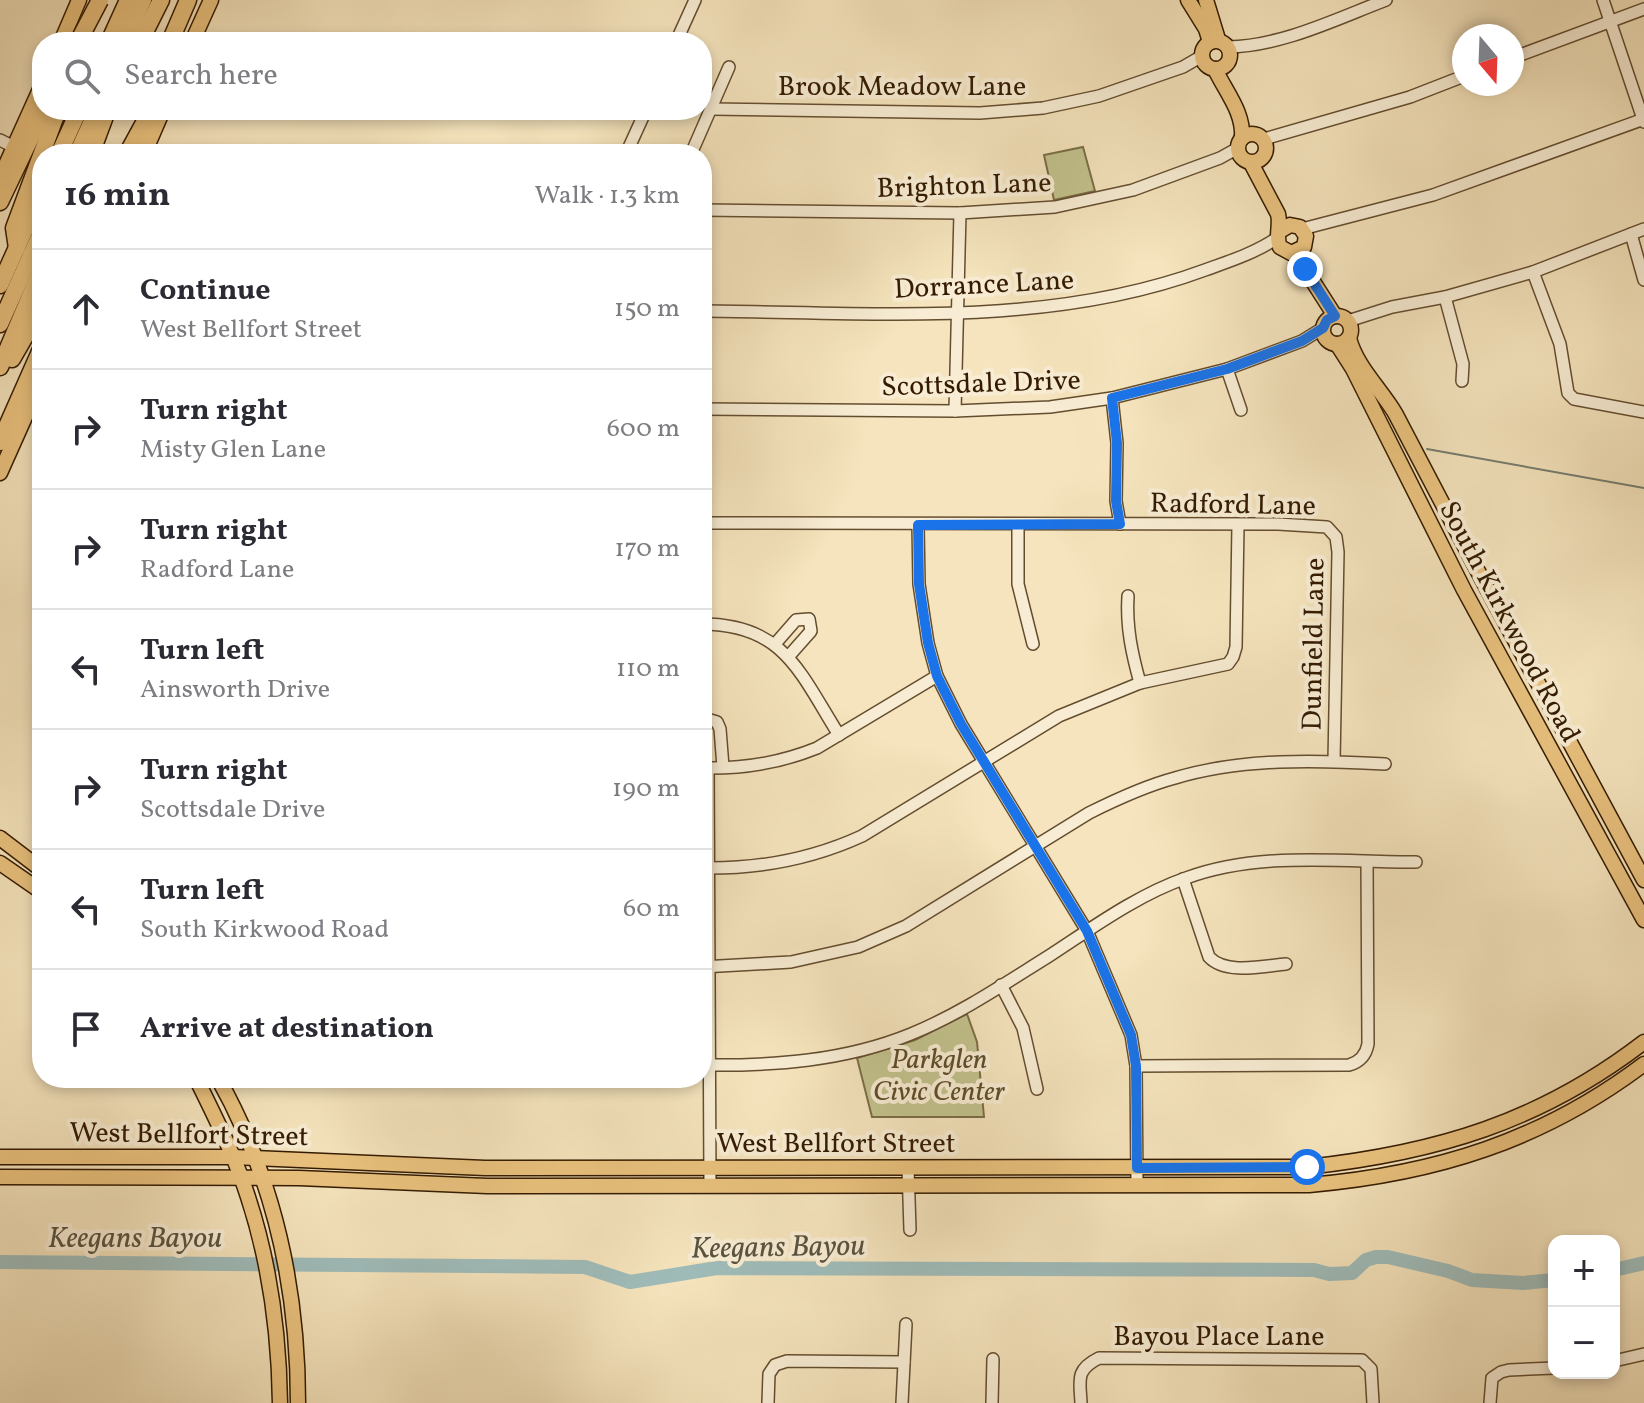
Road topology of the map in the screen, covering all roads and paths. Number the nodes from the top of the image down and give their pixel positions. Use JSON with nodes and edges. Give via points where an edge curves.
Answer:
{"nodes":[{"id":1,"x":79,"y":0,"type":"edge"},
{"id":2,"x":100,"y":0,"type":"edge"},
{"id":3,"x":128,"y":0,"type":"edge"},
{"id":4,"x":146,"y":0,"type":"edge"},
{"id":5,"x":161,"y":0,"type":"edge"},
{"id":6,"x":188,"y":0,"type":"edge"},
{"id":7,"x":211,"y":0,"type":"edge"},
{"id":8,"x":695,"y":0,"type":"edge"},
{"id":9,"x":1188,"y":0,"type":"edge"},
{"id":10,"x":1206,"y":0,"type":"edge"},
{"id":11,"x":1386,"y":0,"type":"edge"},
{"id":12,"x":1603,"y":0,"type":"edge"},
{"id":13,"x":1644,"y":9,"type":"edge"},
{"id":14,"x":1609,"y":21,"type":"junction"},
{"id":15,"x":65,"y":32,"type":"edge"},
{"id":16,"x":86,"y":32,"type":"edge"},
{"id":17,"x":114,"y":32,"type":"edge"},
{"id":18,"x":132,"y":32,"type":"edge"},
{"id":19,"x":145,"y":32,"type":"edge"},
{"id":20,"x":174,"y":32,"type":"edge"},
{"id":21,"x":197,"y":32,"type":"edge"},
{"id":22,"x":681,"y":32,"type":"edge"},
{"id":23,"x":1524,"y":53,"type":"edge"},
{"id":24,"x":1217,"y":55,"type":"junction"},
{"id":25,"x":729,"y":67,"type":"dead end"},
{"id":26,"x":1452,"y":81,"type":"edge"},
{"id":27,"x":32,"y":102,"type":"edge"},
{"id":28,"x":712,"y":107,"type":"edge"},
{"id":29,"x":712,"y":109,"type":"edge"},
{"id":30,"x":39,"y":120,"type":"edge"},
{"id":31,"x":54,"y":120,"type":"edge"},
{"id":32,"x":74,"y":120,"type":"edge"},
{"id":33,"x":92,"y":120,"type":"edge"},
{"id":34,"x":104,"y":120,"type":"edge"},
{"id":35,"x":137,"y":120,"type":"edge"},
{"id":36,"x":145,"y":120,"type":"edge"},
{"id":37,"x":159,"y":120,"type":"edge"},
{"id":38,"x":641,"y":120,"type":"edge"},
{"id":39,"x":706,"y":120,"type":"edge"},
{"id":40,"x":1644,"y":120,"type":"edge"},
{"id":41,"x":7,"y":144,"type":"edge"},
{"id":42,"x":45,"y":144,"type":"edge"},
{"id":43,"x":64,"y":144,"type":"edge"},
{"id":44,"x":82,"y":144,"type":"edge"},
{"id":45,"x":95,"y":144,"type":"edge"},
{"id":46,"x":129,"y":144,"type":"edge"},
{"id":47,"x":131,"y":144,"type":"edge"},
{"id":48,"x":148,"y":144,"type":"edge"},
{"id":49,"x":631,"y":144,"type":"edge"},
{"id":50,"x":695,"y":144,"type":"edge"},
{"id":51,"x":1252,"y":148,"type":"junction"},
{"id":52,"x":0,"y":178,"type":"edge"},
{"id":53,"x":32,"y":180,"type":"edge"},
{"id":54,"x":0,"y":202,"type":"edge"},
{"id":55,"x":712,"y":210,"type":"edge"},
{"id":56,"x":960,"y":213,"type":"junction"},
{"id":57,"x":32,"y":214,"type":"edge"},
{"id":58,"x":1644,"y":229,"type":"edge"},
{"id":59,"x":1631,"y":234,"type":"junction"},
{"id":60,"x":1292,"y":239,"type":"junction"},
{"id":61,"x":17,"y":248,"type":"junction"},
{"id":62,"x":32,"y":253,"type":"edge"},
{"id":63,"x":1533,"y":272,"type":"junction"},
{"id":64,"x":1644,"y":280,"type":"edge"},
{"id":65,"x":0,"y":285,"type":"edge"},
{"id":66,"x":32,"y":292,"type":"edge"},
{"id":67,"x":1445,"y":297,"type":"junction"},
{"id":68,"x":712,"y":311,"type":"edge"},
{"id":69,"x":957,"y":313,"type":"junction"},
{"id":70,"x":0,"y":324,"type":"edge"},
{"id":71,"x":32,"y":326,"type":"edge"},
{"id":72,"x":1337,"y":329,"type":"junction"},
{"id":73,"x":1227,"y":369,"type":"junction"},
{"id":74,"x":0,"y":370,"type":"edge"},
{"id":75,"x":32,"y":370,"type":"edge"},
{"id":76,"x":1462,"y":381,"type":"dead end"},
{"id":77,"x":1112,"y":398,"type":"junction"},
{"id":78,"x":32,"y":401,"type":"edge"},
{"id":79,"x":712,"y":409,"type":"edge"},
{"id":80,"x":1241,"y":410,"type":"dead end"},
{"id":81,"x":955,"y":411,"type":"junction"},
{"id":82,"x":1644,"y":412,"type":"edge"},
{"id":83,"x":1395,"y":413,"type":"junction"},
{"id":84,"x":1378,"y":421,"type":"junction"},
{"id":85,"x":0,"y":442,"type":"edge"},
{"id":86,"x":0,"y":473,"type":"edge"},
{"id":87,"x":1445,"y":509,"type":"junction"},
{"id":88,"x":1426,"y":516,"type":"junction"},
{"id":89,"x":712,"y":523,"type":"edge"},
{"id":90,"x":1120,"y":524,"type":"junction"},
{"id":91,"x":918,"y":525,"type":"junction"},
{"id":92,"x":1018,"y":525,"type":"junction"},
{"id":93,"x":1238,"y":525,"type":"junction"},
{"id":94,"x":1331,"y":530,"type":"joint"},
{"id":95,"x":1482,"y":579,"type":"junction"},
{"id":96,"x":1464,"y":590,"type":"junction"},
{"id":97,"x":1128,"y":596,"type":"dead end"},
{"id":98,"x":712,"y":625,"type":"edge"},
{"id":99,"x":775,"y":644,"type":"junction"},
{"id":100,"x":1033,"y":644,"type":"dead end"},
{"id":101,"x":788,"y":657,"type":"junction"},
{"id":102,"x":1534,"y":675,"type":"junction"},
{"id":103,"x":937,"y":676,"type":"junction"},
{"id":104,"x":1140,"y":683,"type":"junction"},
{"id":105,"x":1517,"y":686,"type":"junction"},
{"id":106,"x":712,"y":720,"type":"edge"},
{"id":107,"x":839,"y":735,"type":"junction"},
{"id":108,"x":1578,"y":755,"type":"junction"},
{"id":109,"x":1334,"y":761,"type":"junction"},
{"id":110,"x":983,"y":762,"type":"junction"},
{"id":111,"x":1385,"y":764,"type":"dead end"},
{"id":112,"x":723,"y":767,"type":"junction"},
{"id":113,"x":712,"y":768,"type":"edge"},
{"id":114,"x":1561,"y":771,"type":"junction"},
{"id":115,"x":0,"y":838,"type":"edge"},
{"id":116,"x":1624,"y":843,"type":"junction"},
{"id":117,"x":1035,"y":848,"type":"junction"},
{"id":118,"x":1607,"y":853,"type":"junction"},
{"id":119,"x":32,"y":862,"type":"edge"},
{"id":120,"x":1367,"y":862,"type":"junction"},
{"id":121,"x":1416,"y":862,"type":"dead end"},
{"id":122,"x":0,"y":863,"type":"edge"},
{"id":123,"x":712,"y":867,"type":"edge"},
{"id":124,"x":1183,"y":879,"type":"junction"},
{"id":125,"x":1644,"y":880,"type":"edge"},
{"id":126,"x":32,"y":883,"type":"edge"},
{"id":127,"x":1644,"y":920,"type":"edge"},
{"id":128,"x":1087,"y":931,"type":"junction"},
{"id":129,"x":1286,"y":964,"type":"dead end"},
{"id":130,"x":712,"y":967,"type":"edge"},
{"id":131,"x":1001,"y":985,"type":"junction"},
{"id":132,"x":1644,"y":1042,"type":"edge"},
{"id":133,"x":1644,"y":1064,"type":"edge"},
{"id":134,"x":712,"y":1065,"type":"edge"},
{"id":135,"x":1136,"y":1066,"type":"junction"},
{"id":136,"x":201,"y":1088,"type":"edge"},
{"id":137,"x":223,"y":1088,"type":"edge"},
{"id":138,"x":707,"y":1088,"type":"edge"},
{"id":139,"x":1037,"y":1089,"type":"dead end"},
{"id":140,"x":1429,"y":1148,"type":"junction"},
{"id":141,"x":0,"y":1157,"type":"edge"},
{"id":142,"x":86,"y":1157,"type":"junction"},
{"id":143,"x":232,"y":1157,"type":"junction"},
{"id":144,"x":256,"y":1158,"type":"junction"},
{"id":145,"x":1353,"y":1162,"type":"junction"},
{"id":146,"x":372,"y":1164,"type":"junction"},
{"id":147,"x":1434,"y":1166,"type":"junction"},
{"id":148,"x":551,"y":1168,"type":"junction"},
{"id":149,"x":908,"y":1168,"type":"junction"},
{"id":150,"x":1137,"y":1168,"type":"junction"},
{"id":151,"x":709,"y":1169,"type":"junction"},
{"id":152,"x":0,"y":1177,"type":"edge"},
{"id":153,"x":87,"y":1177,"type":"junction"},
{"id":154,"x":241,"y":1178,"type":"junction"},
{"id":155,"x":263,"y":1178,"type":"junction"},
{"id":156,"x":373,"y":1181,"type":"junction"},
{"id":157,"x":1356,"y":1181,"type":"junction"},
{"id":158,"x":710,"y":1185,"type":"junction"},
{"id":159,"x":909,"y":1185,"type":"junction"},
{"id":160,"x":552,"y":1186,"type":"junction"},
{"id":161,"x":1137,"y":1186,"type":"junction"},
{"id":162,"x":910,"y":1230,"type":"dead end"},
{"id":163,"x":906,"y":1324,"type":"dead end"},
{"id":164,"x":1644,"y":1354,"type":"edge"},
{"id":165,"x":993,"y":1359,"type":"dead end"},
{"id":166,"x":1620,"y":1360,"type":"edge"},
{"id":167,"x":904,"y":1362,"type":"junction"},
{"id":168,"x":1548,"y":1368,"type":"edge"},
{"id":169,"x":298,"y":1380,"type":"junction"},
{"id":170,"x":279,"y":1381,"type":"junction"},
{"id":171,"x":280,"y":1403,"type":"edge"},
{"id":172,"x":298,"y":1403,"type":"edge"},
{"id":173,"x":768,"y":1403,"type":"edge"},
{"id":174,"x":902,"y":1403,"type":"edge"},
{"id":175,"x":992,"y":1403,"type":"edge"},
{"id":176,"x":1081,"y":1403,"type":"edge"},
{"id":177,"x":1373,"y":1403,"type":"edge"},
{"id":178,"x":1490,"y":1403,"type":"edge"}],
"edges":[{"from":1,"to":15,"type":"main road"},
{"from":2,"to":16,"type":"highway","bridge":true},
{"from":3,"to":17,"type":"highway"},
{"from":4,"to":18,"type":"highway"},
{"from":5,"to":19,"type":"highway"},
{"from":6,"to":20,"type":"highway"},
{"from":7,"to":21,"type":"main road"},
{"from":8,"to":22,"type":"street"},
{"from":9,"to":24,"type":"main road","name":"South Kirkwood Road"},
{"from":10,"to":24,"type":"main road","name":"South Kirkwood Road"},
{"from":11,"to":24,"type":"street","name":"Brook Meadow Lane","via":[[1295,34]]},
{"from":12,"to":14,"type":"street"},
{"from":13,"to":14,"type":"street"},
{"from":14,"to":23,"type":"street"},
{"from":14,"to":40,"type":"street"},
{"from":24,"to":29,"type":"street","name":"Brook Meadow Lane","via":[[1099,96],[1043,108],[980,113]]},
{"from":24,"to":51,"type":"main road","name":"South Kirkwood Road"},
{"from":25,"to":28,"type":"street"},
{"from":26,"to":51,"type":"street","name":"Brighton Lane"},
{"from":27,"to":41,"type":"main road"},
{"from":30,"to":54,"type":"highway"},
{"from":31,"to":42,"type":"highway"},
{"from":32,"to":43,"type":"highway"},
{"from":33,"to":44,"type":"highway"},
{"from":34,"to":45,"type":"highway"},
{"from":35,"to":46,"type":"highway"},
{"from":36,"to":47,"type":"highway"},
{"from":37,"to":48,"type":"main road"},
{"from":38,"to":49,"type":"street"},
{"from":39,"to":50,"type":"street"},
{"from":40,"to":60,"type":"street","name":"Dorrance Lane"},
{"from":41,"to":52,"type":"main road"},
{"from":51,"to":56,"type":"street","name":"Brighton Lane","via":[[1133,190],[1069,204]]},
{"from":51,"to":60,"type":"main road","name":"South Kirkwood Road"},
{"from":53,"to":61,"type":"highway","via":[[14,228]]},
{"from":55,"to":56,"type":"street","name":"Brighton Lane"},
{"from":56,"to":69,"type":"street"},
{"from":57,"to":61,"type":"highway"},
{"from":58,"to":59,"type":"street","name":"Scottsdale Drive"},
{"from":59,"to":63,"type":"street","name":"Scottsdale Drive"},
{"from":59,"to":64,"type":"street"},
{"from":60,"to":69,"type":"street","name":"Dorrance Lane","via":[[1113,298],[1033,310]]},
{"from":60,"to":72,"type":"main road","name":"South Kirkwood Road"},
{"from":61,"to":65,"type":"highway"},
{"from":62,"to":70,"type":"highway"},
{"from":63,"to":67,"type":"street","name":"Scottsdale Drive"},
{"from":63,"to":82,"type":"street","via":[[1560,344],[1568,393],[1574,399]]},
{"from":66,"to":74,"type":"highway"},
{"from":67,"to":72,"type":"street","name":"Scottsdale Drive","via":[[1392,307]]},
{"from":67,"to":76,"type":"street","via":[[1463,364]]},
{"from":68,"to":69,"type":"street","name":"Dorrance Lane"},
{"from":69,"to":81,"type":"street"},
{"from":71,"to":74,"type":"highway","via":[[17,355]]},
{"from":72,"to":73,"type":"street","name":"Scottsdale Drive"},
{"from":72,"to":83,"type":"main road","name":"South Kirkwood Road"},
{"from":72,"to":84,"type":"main road","name":"South Kirkwood Road"},
{"from":73,"to":77,"type":"street","name":"Scottsdale Drive"},
{"from":73,"to":80,"type":"street"},
{"from":75,"to":85,"type":"highway"},
{"from":77,"to":81,"type":"street","name":"Scottsdale Drive"},
{"from":77,"to":90,"type":"street"},
{"from":78,"to":86,"type":"main road"},
{"from":79,"to":81,"type":"street","name":"Scottsdale Drive"},
{"from":83,"to":84,"type":"main road"},
{"from":83,"to":87,"type":"main road","name":"South Kirkwood Road"},
{"from":84,"to":88,"type":"main road","name":"South Kirkwood Road"},
{"from":87,"to":88,"type":"main road"},
{"from":87,"to":95,"type":"main road","name":"South Kirkwood Road"},
{"from":88,"to":96,"type":"main road","name":"South Kirkwood Road"},
{"from":89,"to":91,"type":"street","name":"Radford Lane"},
{"from":90,"to":92,"type":"street","name":"Radford Lane"},
{"from":90,"to":93,"type":"street","name":"Radford Lane"},
{"from":91,"to":92,"type":"street","name":"Radford Lane"},
{"from":91,"to":103,"type":"street","via":[[919,584]]},
{"from":92,"to":100,"type":"street","via":[[1018,584]]},
{"from":93,"to":94,"type":"street","name":"Radford Lane"},
{"from":93,"to":104,"type":"street","via":[[1234,653],[1228,664]]},
{"from":94,"to":109,"type":"street","name":"Dunfield Lane","via":[[1338,552]]},
{"from":95,"to":96,"type":"main road"},
{"from":95,"to":102,"type":"main road","name":"South Kirkwood Road"},
{"from":96,"to":105,"type":"main road","name":"South Kirkwood Road"},
{"from":97,"to":104,"type":"street","via":[[1128,633]]},
{"from":98,"to":99,"type":"street","via":[[743,627]]},
{"from":99,"to":101,"type":"street"},
{"from":99,"to":101,"type":"street","via":[[796,620],[809,619],[811,631]]},
{"from":101,"to":107,"type":"street"},
{"from":102,"to":105,"type":"main road"},
{"from":102,"to":108,"type":"main road","name":"South Kirkwood Road"},
{"from":103,"to":107,"type":"street"},
{"from":103,"to":110,"type":"street"},
{"from":104,"to":110,"type":"street","via":[[1059,716]]},
{"from":105,"to":114,"type":"main road","name":"South Kirkwood Road"},
{"from":106,"to":112,"type":"street","via":[[720,729]]},
{"from":107,"to":112,"type":"street","via":[[779,761]]},
{"from":108,"to":114,"type":"main road"},
{"from":108,"to":116,"type":"main road","name":"South Kirkwood Road"},
{"from":109,"to":111,"type":"street"},
{"from":109,"to":117,"type":"street","via":[[1230,767],[1175,778],[1089,813]]},
{"from":110,"to":117,"type":"street"},
{"from":110,"to":123,"type":"street","via":[[838,847],[793,860]]},
{"from":112,"to":113,"type":"street"},
{"from":114,"to":118,"type":"main road","name":"South Kirkwood Road"},
{"from":115,"to":119,"type":"main road"},
{"from":116,"to":118,"type":"main road"},
{"from":116,"to":125,"type":"main road","name":"South Kirkwood Road"},
{"from":117,"to":128,"type":"street"},
{"from":117,"to":130,"type":"street","via":[[906,926],[858,947],[791,962]]},
{"from":118,"to":127,"type":"main road","name":"South Kirkwood Road"},
{"from":120,"to":121,"type":"street"},
{"from":120,"to":124,"type":"street","via":[[1247,863]]},
{"from":120,"to":135,"type":"street","via":[[1367,1049],[1362,1058],[1349,1065]]},
{"from":122,"to":126,"type":"main road"},
{"from":124,"to":128,"type":"street"},
{"from":124,"to":129,"type":"street","via":[[1215,963]]},
{"from":128,"to":131,"type":"street"},
{"from":128,"to":135,"type":"street","via":[[1122,1008]]},
{"from":131,"to":134,"type":"street","via":[[912,1034],[846,1055]]},
{"from":131,"to":139,"type":"street","via":[[1023,1028]]},
{"from":132,"to":140,"type":"main road","name":"West Bellfort Street","via":[[1528,1115]]},
{"from":133,"to":147,"type":"main road","name":"West Bellfort Street","via":[[1536,1131]]},
{"from":135,"to":150,"type":"street"},
{"from":136,"to":143,"type":"main road"},
{"from":137,"to":144,"type":"main road"},
{"from":138,"to":151,"type":"street"},
{"from":140,"to":145,"type":"main road","name":"West Bellfort Street"},
{"from":140,"to":147,"type":"main road"},
{"from":141,"to":142,"type":"main road","name":"West Bellfort Street"},
{"from":142,"to":143,"type":"main road","name":"West Bellfort Street"},
{"from":142,"to":153,"type":"main road"},
{"from":143,"to":144,"type":"main road","name":"West Bellfort Street"},
{"from":143,"to":154,"type":"main road"},
{"from":144,"to":146,"type":"main road","name":"West Bellfort Street"},
{"from":144,"to":155,"type":"main road"},
{"from":145,"to":150,"type":"main road","name":"West Bellfort Street"},
{"from":145,"to":157,"type":"main road"},
{"from":146,"to":148,"type":"main road","name":"West Bellfort Street"},
{"from":146,"to":156,"type":"main road"},
{"from":147,"to":157,"type":"main road","name":"West Bellfort Street"},
{"from":148,"to":151,"type":"main road","name":"West Bellfort Street"},
{"from":148,"to":160,"type":"main road"},
{"from":149,"to":150,"type":"main road","name":"West Bellfort Street"},
{"from":149,"to":151,"type":"main road","name":"West Bellfort Street"},
{"from":149,"to":159,"type":"street"},
{"from":150,"to":161,"type":"street"},
{"from":151,"to":158,"type":"street"},
{"from":152,"to":153,"type":"main road","name":"West Bellfort Street"},
{"from":153,"to":154,"type":"main road","name":"West Bellfort Street"},
{"from":154,"to":155,"type":"main road","name":"West Bellfort Street"},
{"from":154,"to":170,"type":"main road","via":[[270,1281]]},
{"from":155,"to":156,"type":"main road","name":"West Bellfort Street"},
{"from":155,"to":169,"type":"main road","via":[[290,1280]]},
{"from":156,"to":160,"type":"main road","name":"West Bellfort Street"},
{"from":157,"to":161,"type":"main road","name":"West Bellfort Street"},
{"from":158,"to":159,"type":"main road","name":"West Bellfort Street"},
{"from":158,"to":160,"type":"main road","name":"West Bellfort Street"},
{"from":159,"to":161,"type":"main road","name":"West Bellfort Street"},
{"from":159,"to":162,"type":"street"},
{"from":163,"to":167,"type":"street"},
{"from":164,"to":166,"type":"street"},
{"from":165,"to":175,"type":"street"},
{"from":167,"to":173,"type":"street","via":[[787,1361],[769,1374]]},
{"from":167,"to":174,"type":"street"},
{"from":168,"to":178,"type":"street","via":[[1501,1372],[1492,1378]]},
{"from":169,"to":170,"type":"main road"},
{"from":169,"to":172,"type":"main road"},
{"from":170,"to":171,"type":"main road"},
{"from":176,"to":177,"type":"street","name":"Bayou Place Lane","via":[[1080,1374],[1099,1358],[1362,1360],[1371,1369]]}]}
